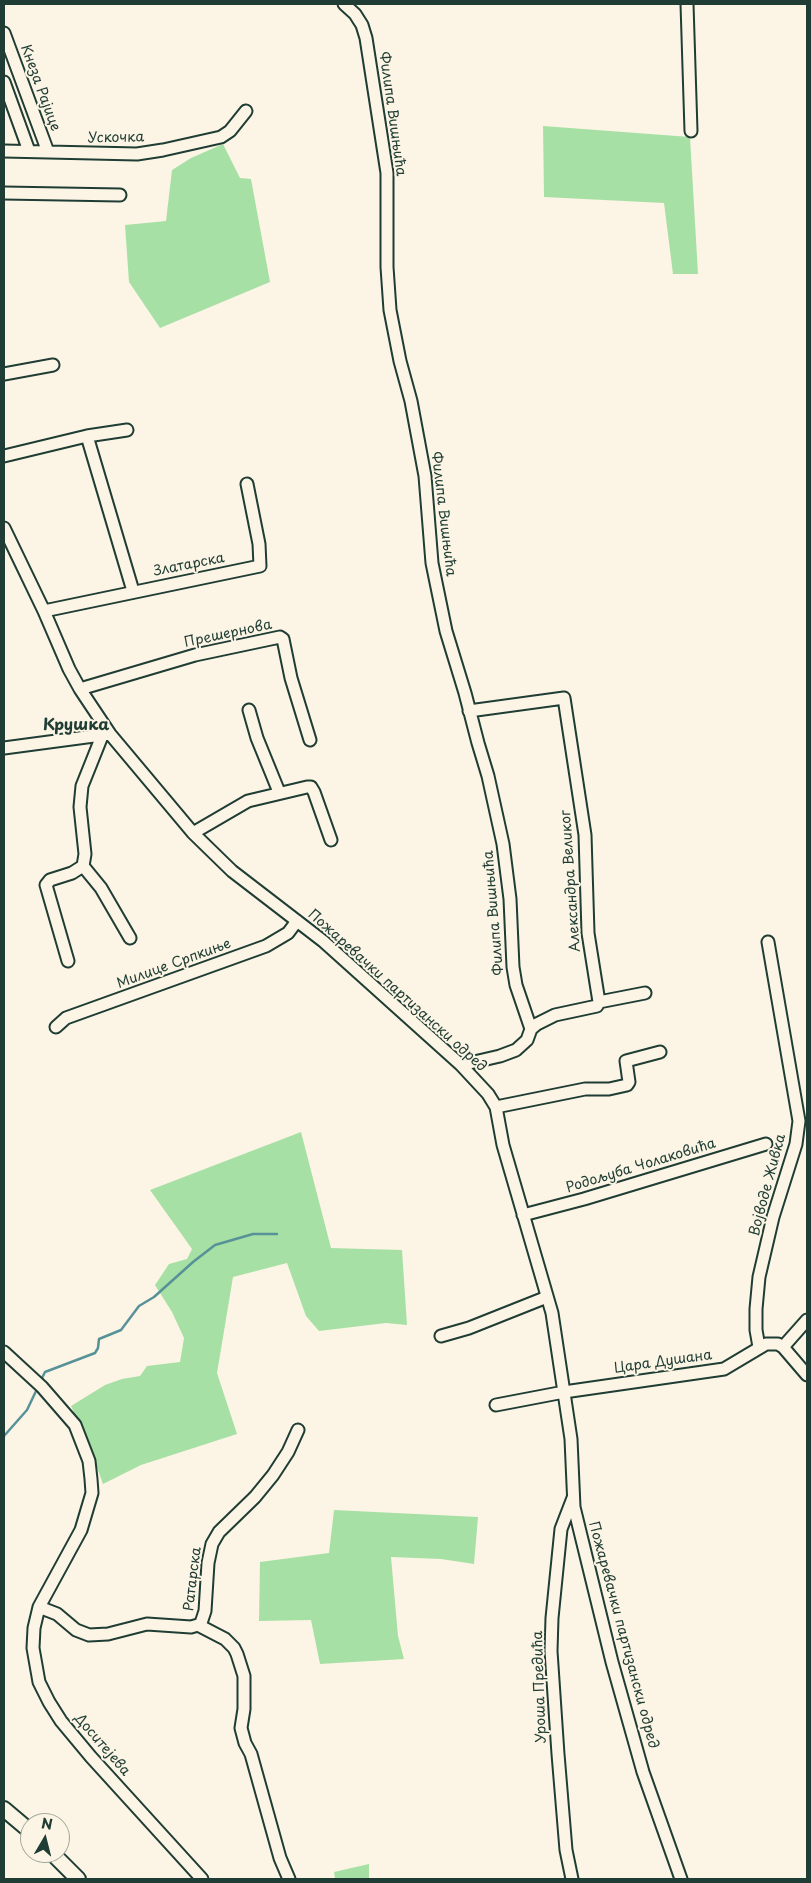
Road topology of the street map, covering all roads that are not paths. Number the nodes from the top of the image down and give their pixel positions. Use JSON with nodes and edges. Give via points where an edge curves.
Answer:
{"nodes":[{"id":1,"x":688,"y":4,"type":"edge"},
{"id":2,"x":349,"y":5,"type":"edge"},
{"id":3,"x":4,"y":33,"type":"edge"},
{"id":4,"x":4,"y":82,"type":"edge"},
{"id":5,"x":246,"y":112,"type":"dead end"},
{"id":6,"x":691,"y":131,"type":"dead end"},
{"id":7,"x":4,"y":151,"type":"edge"},
{"id":8,"x":29,"y":151,"type":"junction"},
{"id":9,"x":48,"y":152,"type":"junction"},
{"id":10,"x":4,"y":193,"type":"edge"},
{"id":11,"x":120,"y":195,"type":"dead end"},
{"id":12,"x":53,"y":365,"type":"dead end"},
{"id":13,"x":4,"y":374,"type":"edge"},
{"id":14,"x":126,"y":430,"type":"dead end"},
{"id":15,"x":87,"y":436,"type":"junction"},
{"id":16,"x":4,"y":456,"type":"edge"},
{"id":17,"x":246,"y":484,"type":"dead end"},
{"id":18,"x":4,"y":528,"type":"edge"},
{"id":19,"x":133,"y":591,"type":"junction"},
{"id":20,"x":44,"y":611,"type":"junction"},
{"id":21,"x":80,"y":689,"type":"junction"},
{"id":22,"x":249,"y":710,"type":"dead end"},
{"id":23,"x":469,"y":710,"type":"junction"},
{"id":24,"x":106,"y":735,"type":"junction"},
{"id":25,"x":310,"y":740,"type":"dead end"},
{"id":26,"x":4,"y":748,"type":"edge"},
{"id":27,"x":279,"y":792,"type":"junction"},
{"id":28,"x":194,"y":833,"type":"junction"},
{"id":29,"x":331,"y":840,"type":"dead end"},
{"id":30,"x":83,"y":866,"type":"junction"},
{"id":31,"x":297,"y":921,"type":"junction"},
{"id":32,"x":130,"y":938,"type":"dead end"},
{"id":33,"x":768,"y":942,"type":"dead end"},
{"id":34,"x":68,"y":961,"type":"dead end"},
{"id":35,"x":645,"y":993,"type":"dead end"},
{"id":36,"x":599,"y":1002,"type":"junction"},
{"id":37,"x":56,"y":1028,"type":"dead end"},
{"id":38,"x":531,"y":1029,"type":"junction"},
{"id":39,"x":660,"y":1052,"type":"dead end"},
{"id":40,"x":461,"y":1065,"type":"junction"},
{"id":41,"x":496,"y":1108,"type":"junction"},
{"id":42,"x":766,"y":1144,"type":"dead end"},
{"id":43,"x":523,"y":1215,"type":"junction"},
{"id":44,"x":547,"y":1297,"type":"junction"},
{"id":45,"x":807,"y":1320,"type":"edge"},
{"id":46,"x":441,"y":1336,"type":"dead end"},
{"id":47,"x":783,"y":1346,"type":"junction"},
{"id":48,"x":759,"y":1347,"type":"junction"},
{"id":49,"x":4,"y":1352,"type":"edge"},
{"id":50,"x":807,"y":1375,"type":"edge"},
{"id":51,"x":564,"y":1392,"type":"junction"},
{"id":52,"x":496,"y":1405,"type":"dead end"},
{"id":53,"x":298,"y":1430,"type":"dead end"},
{"id":54,"x":573,"y":1496,"type":"junction"},
{"id":55,"x":39,"y":1607,"type":"junction"},
{"id":56,"x":198,"y":1625,"type":"junction"},
{"id":57,"x":4,"y":1809,"type":"edge"},
{"id":58,"x":20,"y":1823,"type":"edge"},
{"id":59,"x":62,"y":1863,"type":"edge"},
{"id":60,"x":78,"y":1879,"type":"edge"},
{"id":61,"x":202,"y":1879,"type":"edge"},
{"id":62,"x":289,"y":1879,"type":"edge"},
{"id":63,"x":572,"y":1879,"type":"edge"},
{"id":64,"x":681,"y":1879,"type":"edge"}],
"edges":[{"from":1,"to":6,"type":"street"},
{"from":2,"to":23,"type":"street","name":"Филипа Вишњића","via":[[366,38],[387,173],[390,310],[425,476],[432,563],[446,630]]},
{"from":3,"to":9,"type":"street","name":"Кнеза Рајице"},
{"from":4,"to":8,"type":"street"},
{"from":5,"to":9,"type":"street","name":"Ускочка","via":[[221,137],[163,150],[137,154]]},
{"from":7,"to":8,"type":"street","name":"Ускочка"},
{"from":8,"to":9,"type":"street","name":"Ускочка"},
{"from":10,"to":11,"type":"street"},
{"from":12,"to":13,"type":"street"},
{"from":14,"to":15,"type":"street"},
{"from":15,"to":16,"type":"street"},
{"from":15,"to":19,"type":"street"},
{"from":17,"to":19,"type":"street","name":"Златарска","via":[[259,544],[260,566]]},
{"from":18,"to":20,"type":"street","name":"Пожаревачки партизански одред"},
{"from":19,"to":20,"type":"street","name":"Златарска"},
{"from":20,"to":21,"type":"street","name":"Пожаревачки партизански одред"},
{"from":21,"to":24,"type":"street","name":"Пожаревачки партизански одред"},
{"from":21,"to":25,"type":"street","name":"Прешернова","via":[[196,655],[280,637]]},
{"from":22,"to":27,"type":"street"},
{"from":23,"to":36,"type":"street","name":"Александра Великог","via":[[564,698],[586,835],[588,933]]},
{"from":23,"to":38,"type":"street","name":"Филипа Вишњића","via":[[503,844],[510,899],[513,967]]},
{"from":24,"to":26,"type":"street"},
{"from":24,"to":28,"type":"street","name":"Пожаревачки партизански одред"},
{"from":24,"to":30,"type":"street","via":[[82,786]]},
{"from":27,"to":28,"type":"street","via":[[233,808]]},
{"from":27,"to":29,"type":"street","via":[[307,786],[312,788]]},
{"from":28,"to":31,"type":"street","name":"Пожаревачки партизански одред","via":[[232,871]]},
{"from":30,"to":32,"type":"street","via":[[101,888]]},
{"from":30,"to":34,"type":"street","via":[[50,880],[46,885]]},
{"from":31,"to":37,"type":"street","name":"Милице Српкиње","via":[[288,933],[266,946],[66,1018]]},
{"from":31,"to":40,"type":"street","name":"Пожаревачки партизански одред"},
{"from":33,"to":48,"type":"street","name":"Војводе Живка","via":[[799,1120],[796,1144],[759,1277],[756,1330]]},
{"from":35,"to":36,"type":"street"},
{"from":36,"to":38,"type":"street","via":[[597,1006],[555,1015]]},
{"from":38,"to":40,"type":"street","via":[[527,1040],[516,1050]]},
{"from":39,"to":41,"type":"street","via":[[626,1061],[627,1085],[585,1089]]},
{"from":40,"to":41,"type":"street","name":"Пожаревачки партизански одред","via":[[488,1094]]},
{"from":41,"to":43,"type":"street","name":"Пожаревачки партизански одред"},
{"from":42,"to":43,"type":"street","name":"Родољуба Чолаковића"},
{"from":43,"to":44,"type":"street","name":"Пожаревачки партизански одред"},
{"from":44,"to":46,"type":"street"},
{"from":44,"to":51,"type":"street","name":"Пожаревачки партизански одред"},
{"from":45,"to":47,"type":"street"},
{"from":47,"to":48,"type":"street","name":"Цара Душана","via":[[766,1344]]},
{"from":47,"to":50,"type":"street"},
{"from":48,"to":51,"type":"street","name":"Цара Душана","via":[[724,1369]]},
{"from":49,"to":55,"type":"street","name":"Доситејева","via":[[42,1387],[75,1425],[90,1461],[92,1493],[81,1530]]},
{"from":51,"to":52,"type":"street"},
{"from":51,"to":54,"type":"street","name":"Пожаревачки партизански одред"},
{"from":53,"to":56,"type":"street","name":"Ратарска","via":[[273,1475],[219,1532],[212,1544],[205,1610]]},
{"from":54,"to":63,"type":"street","name":"Уроша Предића","via":[[561,1529],[551,1651],[566,1850]]},
{"from":54,"to":64,"type":"street","name":"Пожаревачки партизански одред","via":[[612,1662],[643,1772]]},
{"from":55,"to":56,"type":"street","via":[[57,1614],[76,1630],[89,1635],[108,1634],[147,1624]]},
{"from":55,"to":61,"type":"street","name":"Доситејева","via":[[33,1648],[39,1682],[49,1702],[91,1758]]},
{"from":56,"to":62,"type":"street","name":"Ратарска","via":[[225,1639],[237,1654],[244,1676],[241,1728]]},
{"from":57,"to":58,"type":"main road"},
{"from":59,"to":60,"type":"main road"}]}
